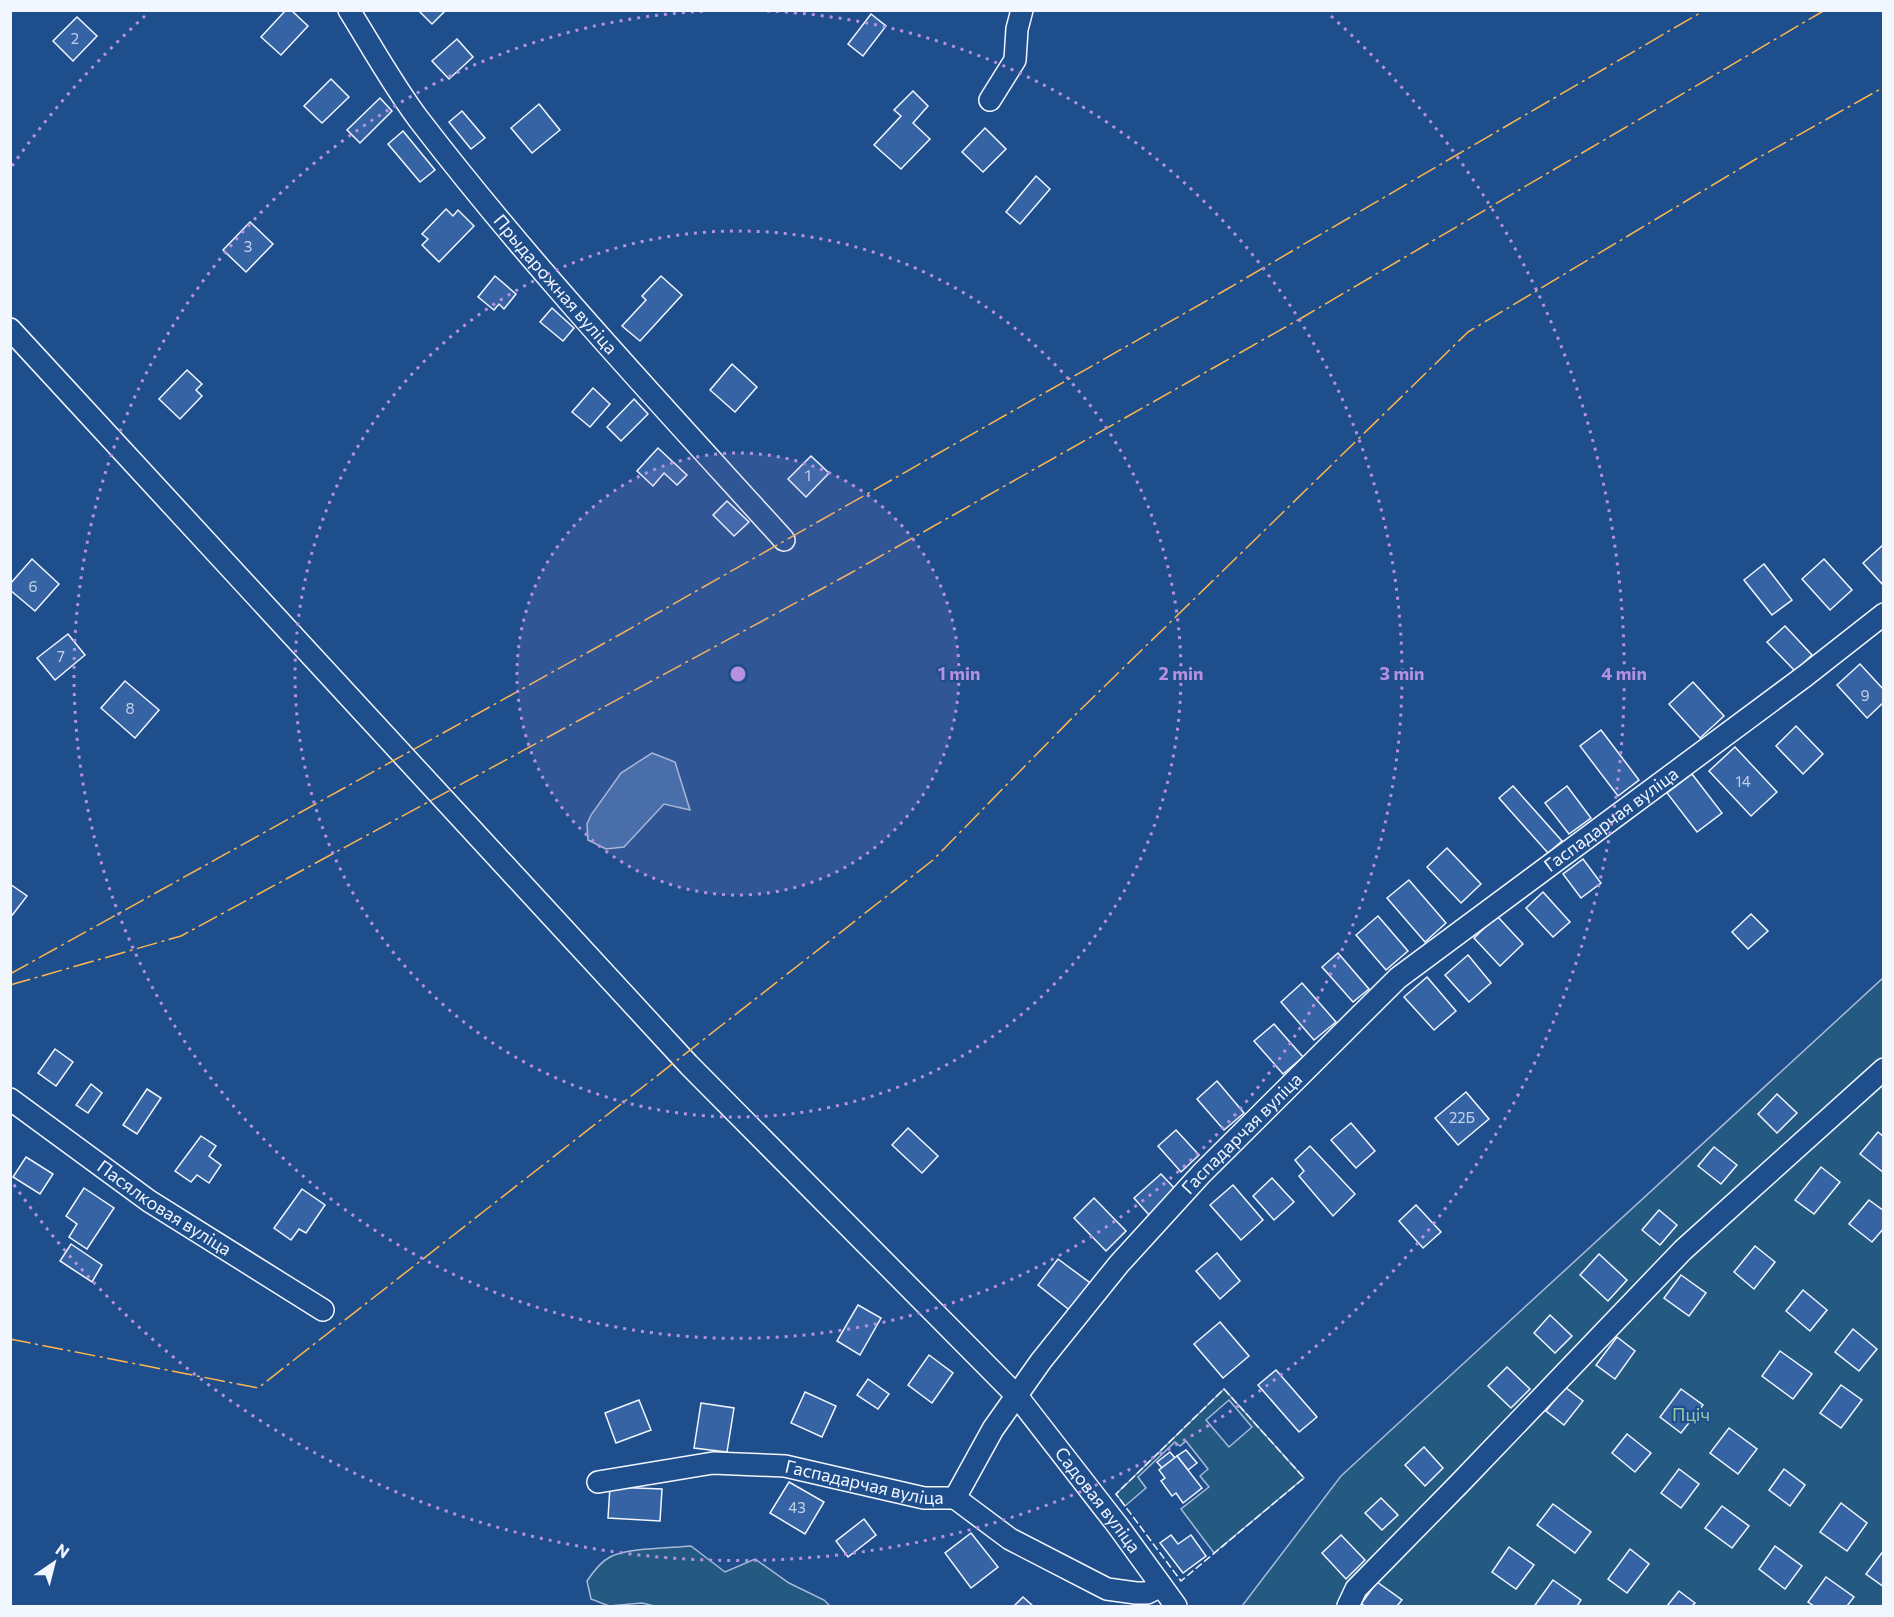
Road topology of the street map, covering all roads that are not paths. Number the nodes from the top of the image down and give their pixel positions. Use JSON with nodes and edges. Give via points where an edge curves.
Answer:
{"nodes":[{"id":1,"x":349,"y":10,"type":"edge"},
{"id":2,"x":1022,"y":10,"type":"edge"},
{"id":3,"x":990,"y":100,"type":"dead end"},
{"id":4,"x":10,"y":329,"type":"edge"},
{"id":5,"x":784,"y":540,"type":"dead end"},
{"id":6,"x":1884,"y":614,"type":"edge"},
{"id":7,"x":1884,"y":1069,"type":"edge"},
{"id":8,"x":10,"y":1099,"type":"edge"},
{"id":9,"x":323,"y":1310,"type":"dead end"},
{"id":10,"x":1017,"y":1396,"type":"junction"},
{"id":11,"x":598,"y":1482,"type":"dead end"},
{"id":12,"x":955,"y":1498,"type":"junction"},
{"id":13,"x":1161,"y":1586,"type":"junction"},
{"id":14,"x":1176,"y":1606,"type":"edge"},
{"id":15,"x":1348,"y":1606,"type":"edge"}],
"edges":[{"from":1,"to":5,"type":"street","name":"Прыдарожная вуліца","via":[[419,119],[505,226],[630,372]]},
{"from":2,"to":3,"type":"street","via":[[1015,60]]},
{"from":4,"to":10,"type":"street","name":"Садовая вуліца","via":[[688,1065]]},
{"from":6,"to":10,"type":"street","name":"Гаспадарчая вуліца","via":[[1398,978],[1202,1173],[1119,1264]]},
{"from":7,"to":15,"type":"street","via":[[1683,1250],[1356,1589]]},
{"from":8,"to":9,"type":"street","name":"Пасялковая вуліца","via":[[149,1201]]},
{"from":10,"to":12,"type":"street","name":"Гаспадарчая вуліца","via":[[993,1429]]},
{"from":10,"to":13,"type":"street","name":"Садовая вуліца"},
{"from":11,"to":12,"type":"street","name":"Гаспадарчая вуліца","via":[[713,1463],[785,1466],[924,1498]]},
{"from":12,"to":13,"type":"street","via":[[1010,1539],[1107,1588],[1147,1593]]},
{"from":13,"to":14,"type":"street","name":"Садовая вуліца"}]}
